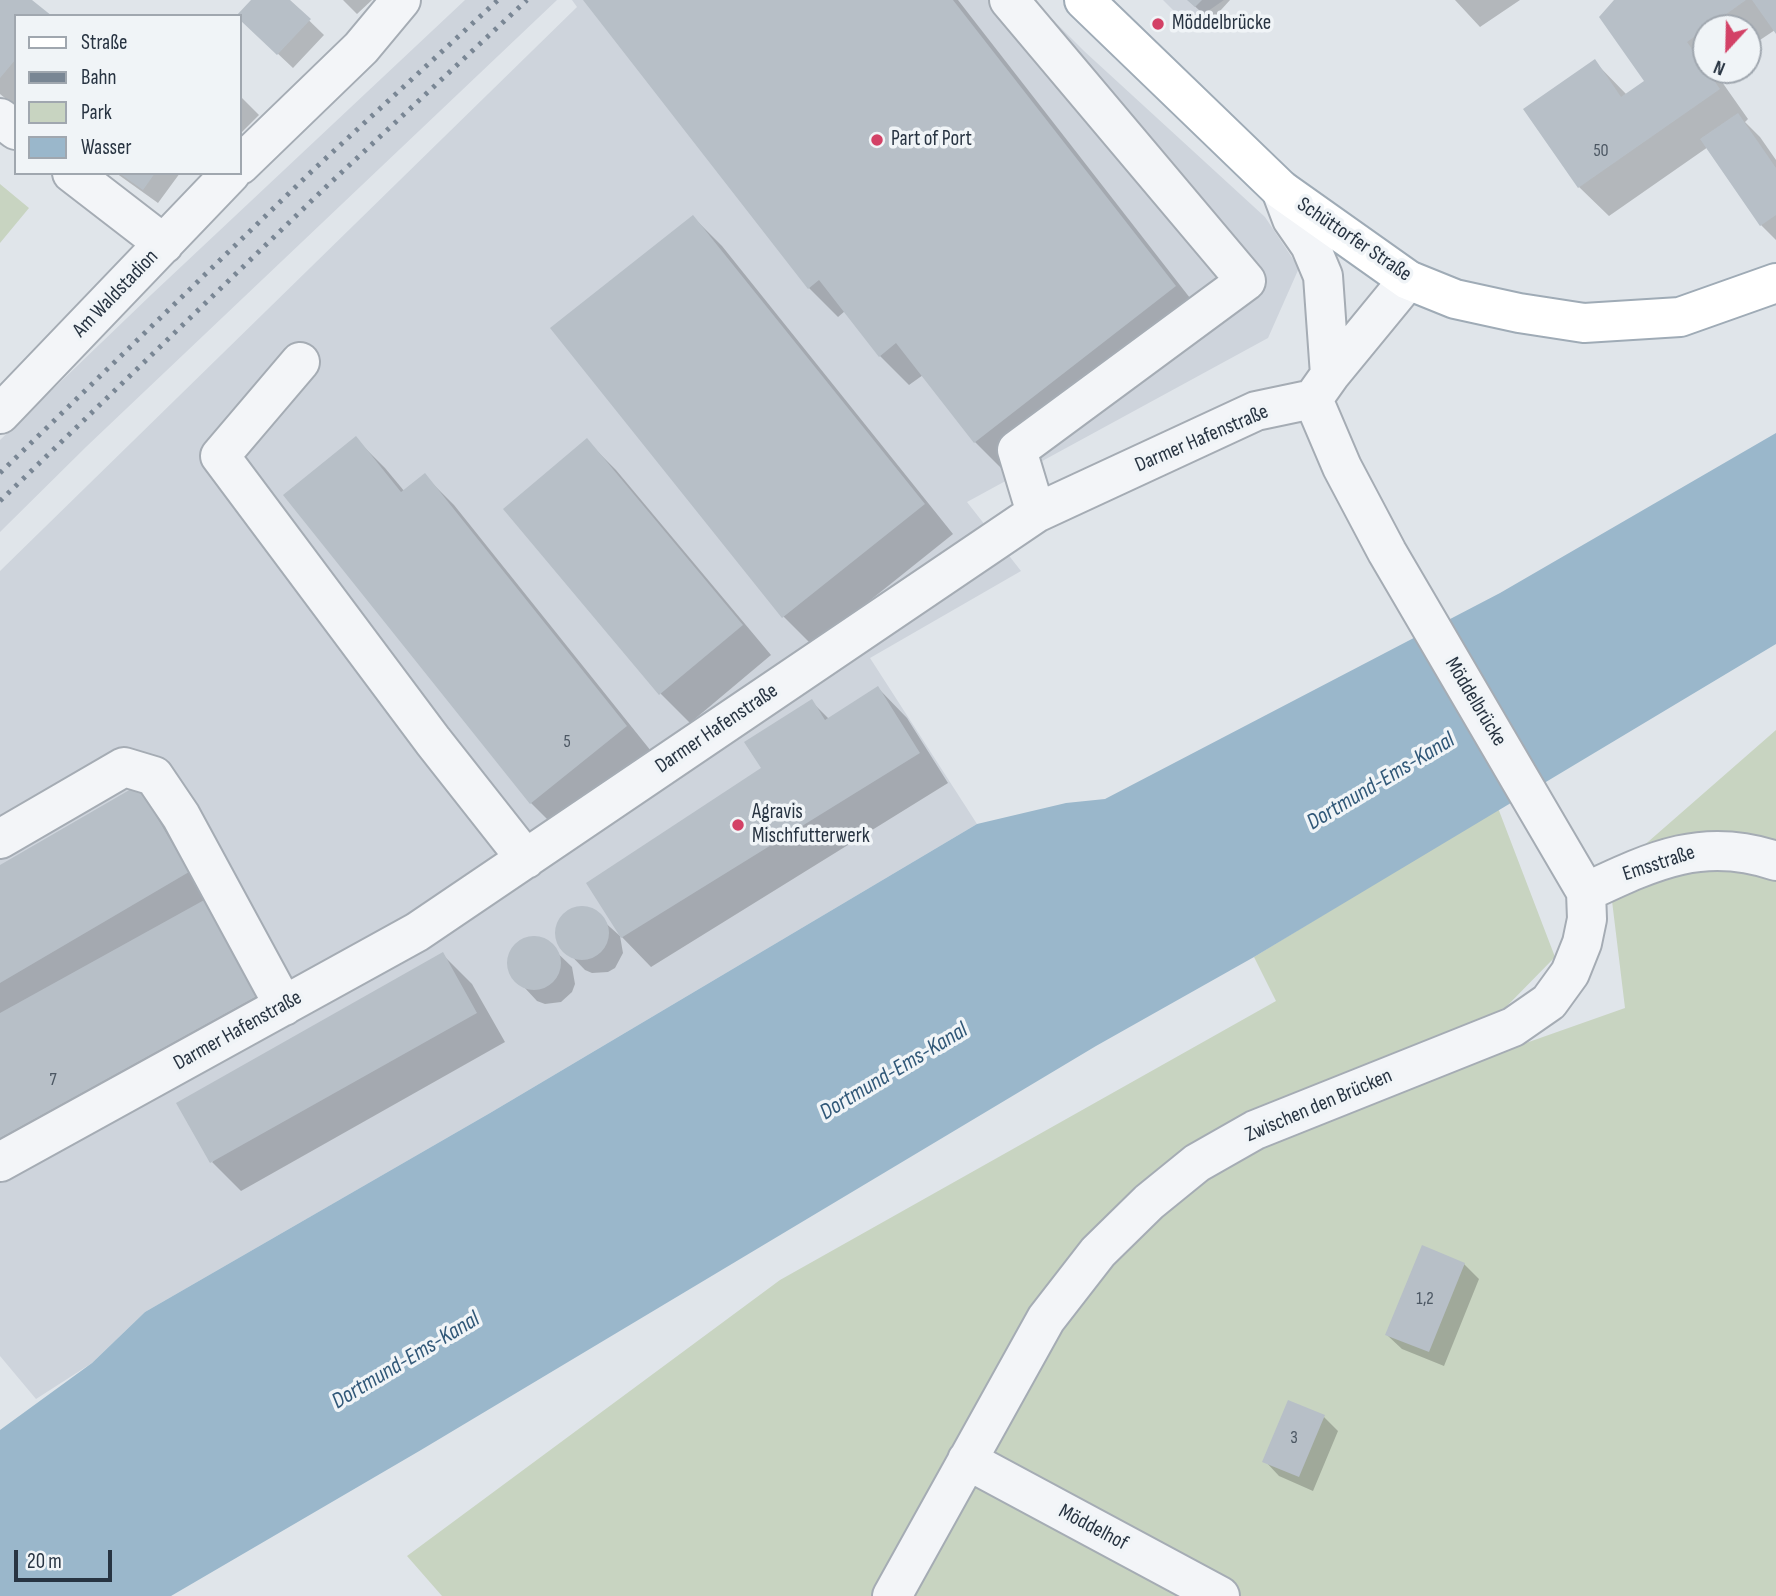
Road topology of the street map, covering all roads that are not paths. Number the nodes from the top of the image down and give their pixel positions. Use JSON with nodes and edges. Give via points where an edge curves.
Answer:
{"nodes":[{"id":1,"x":401,"y":0,"type":"edge"},
{"id":2,"x":1009,"y":0,"type":"edge"},
{"id":3,"x":1084,"y":0,"type":"edge"},
{"id":4,"x":242,"y":163,"type":"edge"},
{"id":5,"x":75,"y":175,"type":"edge"},
{"id":6,"x":229,"y":175,"type":"edge"},
{"id":7,"x":1281,"y":190,"type":"junction"},
{"id":8,"x":164,"y":244,"type":"junction"},
{"id":9,"x":1408,"y":280,"type":"junction"},
{"id":10,"x":1776,"y":283,"type":"edge"},
{"id":11,"x":300,"y":362,"type":"dead end"},
{"id":12,"x":1321,"y":387,"type":"junction"},
{"id":13,"x":0,"y":414,"type":"edge"},
{"id":14,"x":1036,"y":513,"type":"junction"},
{"id":15,"x":0,"y":839,"type":"edge"},
{"id":16,"x":526,"y":859,"type":"junction"},
{"id":17,"x":1776,"y":861,"type":"edge"},
{"id":18,"x":1586,"y":892,"type":"junction"},
{"id":19,"x":284,"y":1006,"type":"junction"},
{"id":20,"x":0,"y":1162,"type":"edge"},
{"id":21,"x":967,"y":1460,"type":"junction"},
{"id":22,"x":892,"y":1596,"type":"edge"},
{"id":23,"x":1220,"y":1596,"type":"edge"}],
"edges":[{"from":1,"to":4,"type":"street","via":[[361,48]]},
{"from":2,"to":14,"type":"street","via":[[1247,281],[1017,450]]},
{"from":3,"to":7,"type":"main road","name":"Schüttorfer Straße"},
{"from":5,"to":8,"type":"street"},
{"from":6,"to":8,"type":"street","name":"Am Waldstadion"},
{"from":7,"to":9,"type":"main road","name":"Schüttorfer Straße"},
{"from":7,"to":12,"type":"street","via":[[1324,276]]},
{"from":8,"to":13,"type":"street","name":"Am Waldstadion"},
{"from":9,"to":10,"type":"main road","name":"Schüttorfer Straße","via":[[1455,299],[1584,323],[1680,317]]},
{"from":9,"to":12,"type":"street"},
{"from":11,"to":16,"type":"street","via":[[220,456]]},
{"from":12,"to":14,"type":"street","name":"Darmer Hafenstraße","via":[[1256,411]]},
{"from":12,"to":18,"type":"street","name":"Möddelbrücke","via":[[1342,467]]},
{"from":14,"to":16,"type":"street","name":"Darmer Hafenstraße"},
{"from":15,"to":19,"type":"street","via":[[124,767],[154,776],[181,816]]},
{"from":16,"to":19,"type":"street","name":"Darmer Hafenstraße","via":[[417,932]]},
{"from":17,"to":18,"type":"street","name":"Emsstraße","via":[[1753,853],[1681,853],[1644,864]]},
{"from":18,"to":21,"type":"street","name":"Zwischen den Brücken","via":[[1587,919],[1581,943],[1570,973],[1549,1002],[1513,1027],[1255,1129],[1198,1163],[1149,1202],[1098,1252],[1046,1319]]},
{"from":19,"to":20,"type":"street","name":"Darmer Hafenstraße"},
{"from":21,"to":22,"type":"street","name":"Zwischen den Brücken"},
{"from":21,"to":23,"type":"street","name":"Möddelhof"}]}
